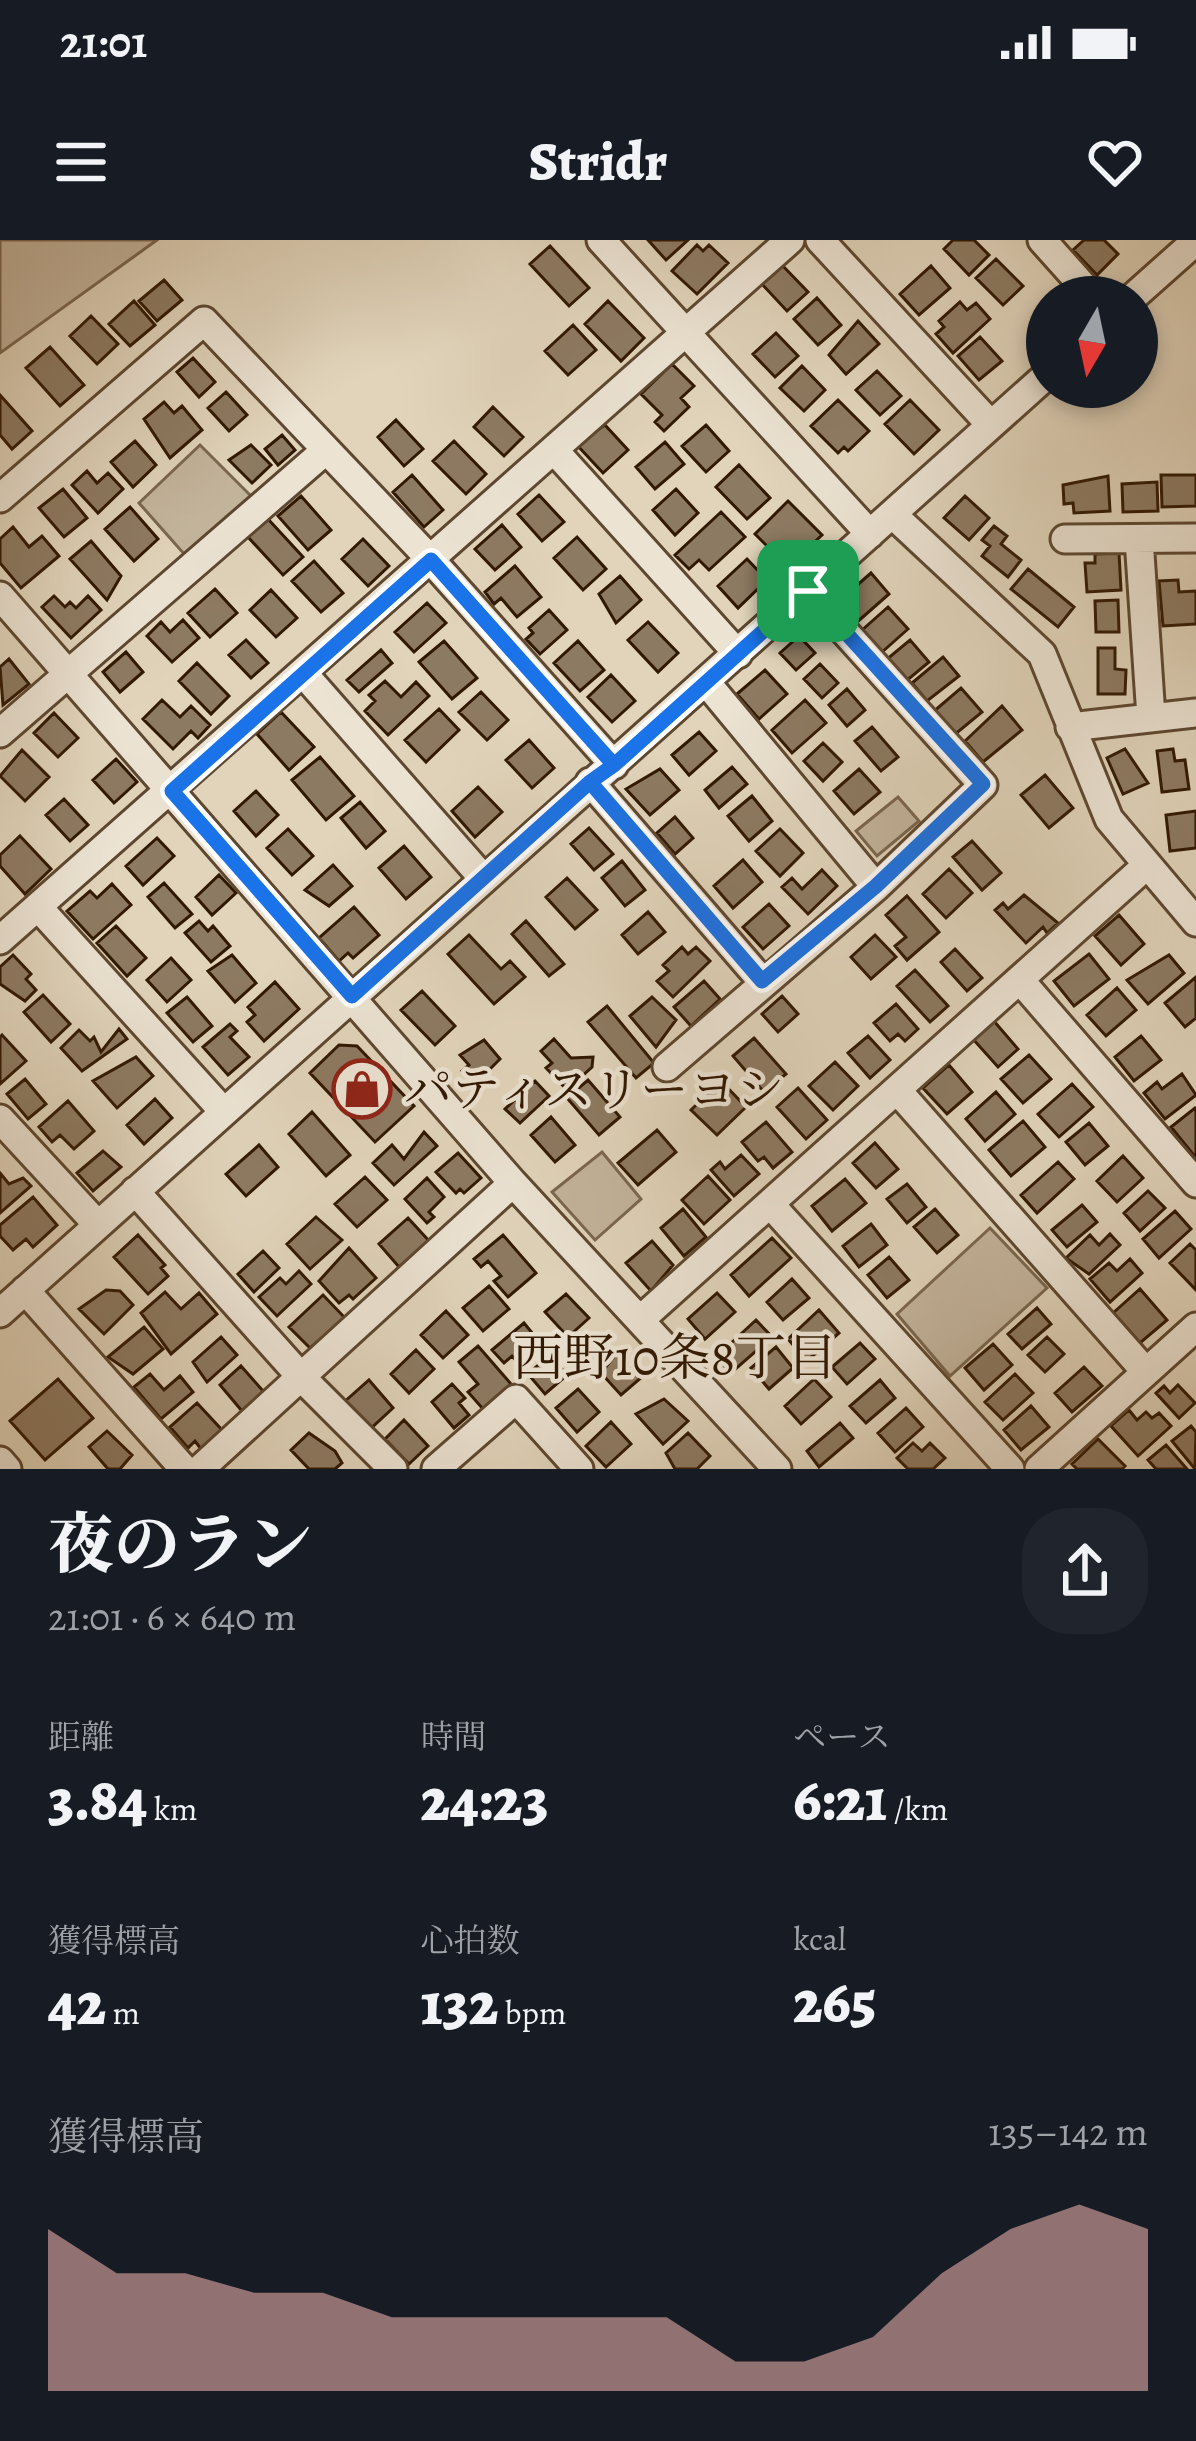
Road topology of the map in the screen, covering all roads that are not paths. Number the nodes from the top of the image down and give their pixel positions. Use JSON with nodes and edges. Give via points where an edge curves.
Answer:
{"nodes":[{"id":1,"x":601,"y":240,"type":"edge"},
{"id":2,"x":790,"y":240,"type":"edge"},
{"id":3,"x":820,"y":240,"type":"edge"},
{"id":4,"x":1042,"y":240,"type":"edge"},
{"id":5,"x":1196,"y":241,"type":"edge"},
{"id":6,"x":1074,"y":276,"type":"edge"},
{"id":7,"x":1157,"y":276,"type":"edge"},
{"id":8,"x":686,"y":333,"type":"junction"},
{"id":9,"x":1026,"y":394,"type":"edge"},
{"id":10,"x":992,"y":425,"type":"junction"},
{"id":11,"x":326,"y":450,"type":"junction"},
{"id":12,"x":554,"y":450,"type":"junction"},
{"id":13,"x":0,"y":497,"type":"edge"},
{"id":14,"x":892,"y":514,"type":"junction"},
{"id":15,"x":870,"y":534,"type":"junction"},
{"id":16,"x":1138,"y":538,"type":"junction"},
{"id":17,"x":1196,"y":538,"type":"edge"},
{"id":18,"x":1065,"y":539,"type":"dead end"},
{"id":19,"x":431,"y":560,"type":"junction"},
{"id":20,"x":808,"y":591,"type":"junction"},
{"id":21,"x":0,"y":596,"type":"edge"},
{"id":22,"x":738,"y":654,"type":"junction"},
{"id":23,"x":303,"y":673,"type":"junction"},
{"id":24,"x":68,"y":674,"type":"junction"},
{"id":25,"x":706,"y":682,"type":"junction"},
{"id":26,"x":1196,"y":713,"type":"edge"},
{"id":27,"x":1151,"y":717,"type":"junction"},
{"id":28,"x":1070,"y":727,"type":"junction"},
{"id":29,"x":0,"y":733,"type":"edge"},
{"id":30,"x":614,"y":765,"type":"junction"},
{"id":31,"x":590,"y":782,"type":"junction"},
{"id":32,"x":172,"y":791,"type":"junction"},
{"id":33,"x":1147,"y":865,"type":"junction"},
{"id":34,"x":483,"y":878,"type":"junction"},
{"id":35,"x":876,"y":886,"type":"junction"},
{"id":36,"x":38,"y":907,"type":"junction"},
{"id":37,"x":1196,"y":922,"type":"edge"},
{"id":38,"x":0,"y":940,"type":"edge"},
{"id":39,"x":1020,"y":980,"type":"junction"},
{"id":40,"x":762,"y":981,"type":"junction"},
{"id":41,"x":352,"y":996,"type":"junction"},
{"id":42,"x":667,"y":1067,"type":"dead end"},
{"id":43,"x":897,"y":1090,"type":"junction"},
{"id":44,"x":224,"y":1112,"type":"junction"},
{"id":45,"x":0,"y":1119,"type":"edge"},
{"id":46,"x":513,"y":1183,"type":"junction"},
{"id":47,"x":1196,"y":1183,"type":"edge"},
{"id":48,"x":135,"y":1191,"type":"junction"},
{"id":49,"x":770,"y":1204,"type":"junction"},
{"id":50,"x":98,"y":1225,"type":"junction"},
{"id":51,"x":25,"y":1290,"type":"junction"},
{"id":52,"x":0,"y":1312,"type":"edge"},
{"id":53,"x":640,"y":1320,"type":"junction"},
{"id":54,"x":1196,"y":1327,"type":"edge"},
{"id":55,"x":1146,"y":1372,"type":"junction"},
{"id":56,"x":303,"y":1379,"type":"junction"},
{"id":57,"x":0,"y":1461,"type":"edge"},
{"id":58,"x":7,"y":1469,"type":"edge"},
{"id":59,"x":184,"y":1469,"type":"edge"},
{"id":60,"x":200,"y":1469,"type":"edge"},
{"id":61,"x":393,"y":1469,"type":"edge"},
{"id":62,"x":436,"y":1469,"type":"edge"},
{"id":63,"x":578,"y":1469,"type":"edge"},
{"id":64,"x":777,"y":1469,"type":"edge"},
{"id":65,"x":1010,"y":1469,"type":"edge"},
{"id":66,"x":1039,"y":1469,"type":"edge"}],
"edges":[{"from":1,"to":8,"type":"street"},
{"from":2,"to":8,"type":"street"},
{"from":3,"to":10,"type":"street"},
{"from":4,"to":6,"type":"street"},
{"from":5,"to":7,"type":"street"},
{"from":8,"to":12,"type":"street"},
{"from":8,"to":15,"type":"street"},
{"from":9,"to":10,"type":"street"},
{"from":10,"to":14,"type":"street"},
{"from":11,"to":13,"type":"street","via":[[204,321]]},
{"from":11,"to":19,"type":"street"},
{"from":11,"to":24,"type":"street"},
{"from":12,"to":19,"type":"street"},
{"from":12,"to":22,"type":"street"},
{"from":14,"to":15,"type":"street"},
{"from":14,"to":28,"type":"street","via":[[1042,654]]},
{"from":15,"to":20,"type":"street"},
{"from":16,"to":17,"type":"street"},
{"from":16,"to":18,"type":"street"},
{"from":16,"to":27,"type":"street"},
{"from":19,"to":23,"type":"street"},
{"from":19,"to":30,"type":"street"},
{"from":20,"to":22,"type":"street"},
{"from":20,"to":35,"type":"street","via":[[983,784]]},
{"from":21,"to":24,"type":"street"},
{"from":22,"to":25,"type":"street"},
{"from":23,"to":32,"type":"street"},
{"from":23,"to":34,"type":"street"},
{"from":24,"to":29,"type":"street"},
{"from":24,"to":32,"type":"street"},
{"from":25,"to":30,"type":"street"},
{"from":25,"to":35,"type":"street"},
{"from":26,"to":27,"type":"street"},
{"from":27,"to":28,"type":"street"},
{"from":28,"to":33,"type":"street","via":[[1109,819]]},
{"from":30,"to":31,"type":"street"},
{"from":31,"to":34,"type":"street"},
{"from":31,"to":40,"type":"street"},
{"from":32,"to":36,"type":"street"},
{"from":32,"to":41,"type":"street"},
{"from":33,"to":37,"type":"street"},
{"from":33,"to":39,"type":"street"},
{"from":34,"to":41,"type":"street"},
{"from":35,"to":40,"type":"street"},
{"from":36,"to":38,"type":"street"},
{"from":36,"to":44,"type":"street"},
{"from":39,"to":43,"type":"street"},
{"from":39,"to":47,"type":"street"},
{"from":40,"to":42,"type":"street"},
{"from":41,"to":44,"type":"street"},
{"from":41,"to":46,"type":"street"},
{"from":43,"to":49,"type":"street"},
{"from":43,"to":55,"type":"street"},
{"from":44,"to":48,"type":"street"},
{"from":45,"to":50,"type":"street"},
{"from":46,"to":53,"type":"street"},
{"from":46,"to":56,"type":"street"},
{"from":48,"to":50,"type":"street"},
{"from":48,"to":56,"type":"street"},
{"from":49,"to":53,"type":"street"},
{"from":49,"to":65,"type":"street"},
{"from":50,"to":51,"type":"street"},
{"from":51,"to":52,"type":"street"},
{"from":51,"to":59,"type":"street"},
{"from":53,"to":64,"type":"street"},
{"from":54,"to":55,"type":"street"},
{"from":55,"to":66,"type":"street"},
{"from":56,"to":60,"type":"street"},
{"from":56,"to":61,"type":"street"},
{"from":57,"to":58,"type":"street"},
{"from":62,"to":63,"type":"street","via":[[516,1399]]}]}
